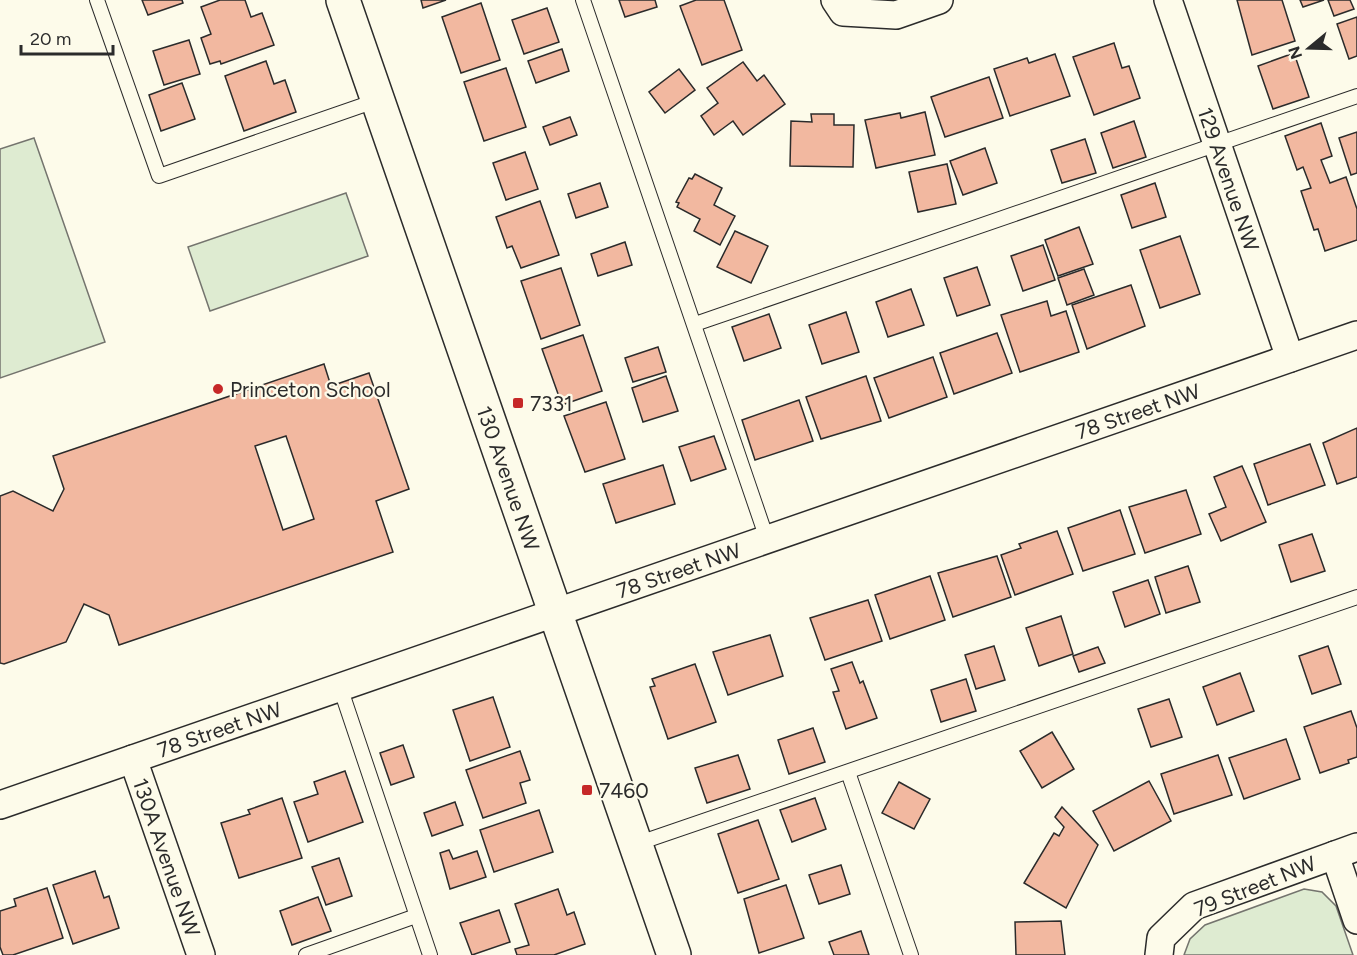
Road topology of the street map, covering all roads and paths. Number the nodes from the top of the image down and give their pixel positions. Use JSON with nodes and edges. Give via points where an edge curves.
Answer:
{"nodes":[{"id":1,"x":97,"y":0,"type":"edge"},
{"id":2,"x":343,"y":0,"type":"edge"},
{"id":3,"x":583,"y":0,"type":"edge"},
{"id":4,"x":939,"y":0,"type":"edge"},
{"id":5,"x":1168,"y":0,"type":"edge"},
{"id":6,"x":839,"y":6,"type":"edge"},
{"id":7,"x":1357,"y":96,"type":"edge"},
{"id":8,"x":378,"y":100,"type":"junction"},
{"id":9,"x":1217,"y":146,"type":"junction"},
{"id":10,"x":695,"y":324,"type":"junction"},
{"id":11,"x":1357,"y":335,"type":"edge"},
{"id":12,"x":1290,"y":358,"type":"junction"},
{"id":13,"x":767,"y":539,"type":"junction"},
{"id":14,"x":1357,"y":597,"type":"edge"},
{"id":15,"x":555,"y":613,"type":"junction"},
{"id":16,"x":340,"y":687,"type":"junction"},
{"id":17,"x":133,"y":759,"type":"junction"},
{"id":18,"x":848,"y":772,"type":"junction"},
{"id":19,"x":0,"y":805,"type":"edge"},
{"id":20,"x":636,"y":844,"type":"junction"},
{"id":21,"x":1346,"y":851,"type":"edge"},
{"id":22,"x":416,"y":916,"type":"junction"},
{"id":23,"x":1357,"y":920,"type":"edge"},
{"id":24,"x":1160,"y":946,"type":"edge"},
{"id":25,"x":201,"y":955,"type":"edge"},
{"id":26,"x":306,"y":955,"type":"edge"},
{"id":27,"x":430,"y":955,"type":"edge"},
{"id":28,"x":674,"y":955,"type":"edge"},
{"id":29,"x":911,"y":955,"type":"edge"}],
"edges":[{"from":1,"to":8,"type":"lane","via":[[159,176]]},
{"from":2,"to":8,"type":"street","name":"130 Avenue NW"},
{"from":3,"to":10,"type":"lane"},
{"from":4,"to":6,"type":"street","via":[[896,15]]},
{"from":5,"to":9,"type":"street","name":"129 Avenue NW"},
{"from":7,"to":9,"type":"lane"},
{"from":8,"to":15,"type":"street","name":"130 Avenue NW"},
{"from":9,"to":10,"type":"lane"},
{"from":9,"to":12,"type":"street","name":"129 Avenue NW"},
{"from":10,"to":13,"type":"lane"},
{"from":11,"to":12,"type":"street","name":"78 Street NW"},
{"from":12,"to":13,"type":"street","name":"78 Street NW"},
{"from":13,"to":15,"type":"street","name":"78 Street NW"},
{"from":14,"to":18,"type":"lane"},
{"from":15,"to":16,"type":"street","name":"78 Street NW"},
{"from":15,"to":20,"type":"street","name":"130 Avenue NW"},
{"from":16,"to":17,"type":"street","name":"78 Street NW"},
{"from":16,"to":22,"type":"lane"},
{"from":17,"to":19,"type":"street","name":"78 Street NW"},
{"from":17,"to":25,"type":"street","name":"130A Avenue NW"},
{"from":18,"to":20,"type":"lane"},
{"from":18,"to":29,"type":"lane"},
{"from":20,"to":28,"type":"street","name":"130 Avenue NW"},
{"from":21,"to":23,"type":"street"},
{"from":21,"to":24,"type":"street","name":"79 Street NW","via":[[1194,906]]},
{"from":22,"to":26,"type":"lane"},
{"from":22,"to":27,"type":"lane"}]}
